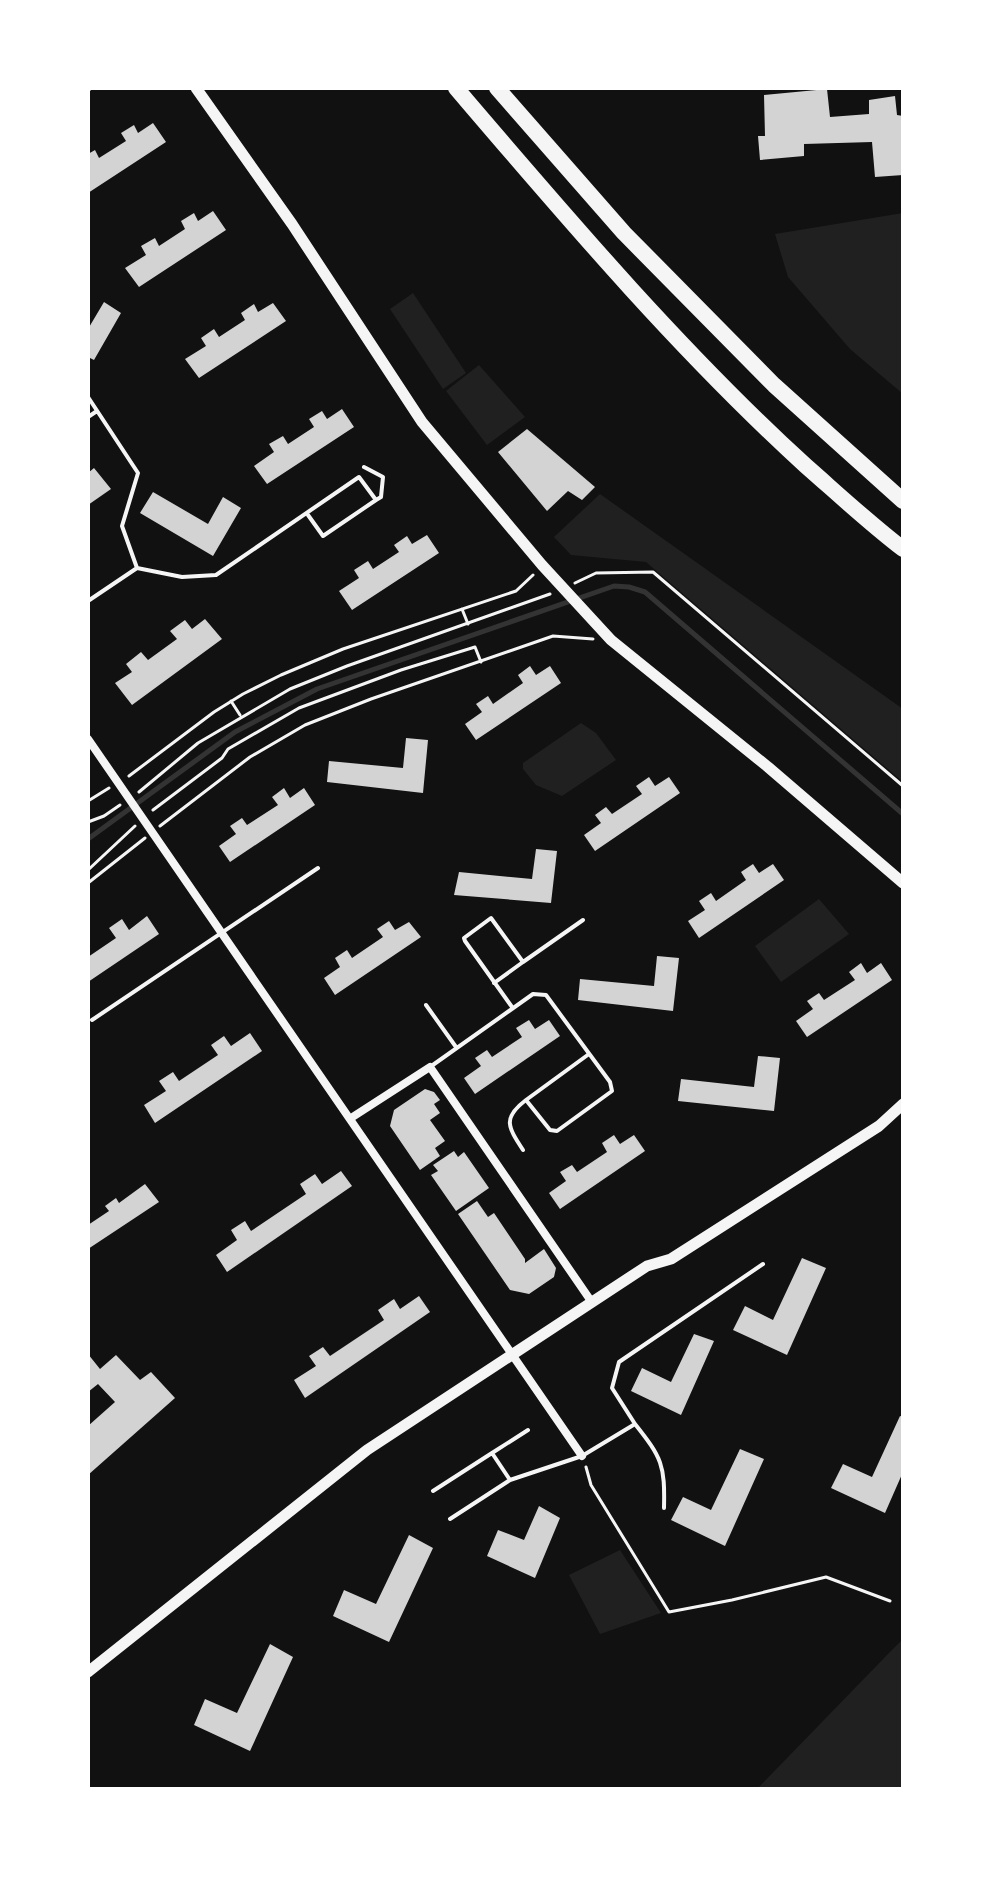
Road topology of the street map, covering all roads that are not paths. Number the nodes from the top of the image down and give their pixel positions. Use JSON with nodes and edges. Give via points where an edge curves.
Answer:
{"nodes":[{"id":1,"x":196,"y":88,"type":"edge"},
{"id":2,"x":456,"y":88,"type":"edge"},
{"id":3,"x":497,"y":88,"type":"edge"},
{"id":4,"x":88,"y":397,"type":"edge"},
{"id":5,"x":97,"y":411,"type":"junction"},
{"id":6,"x":88,"y":417,"type":"edge"},
{"id":7,"x":364,"y":467,"type":"dead end"},
{"id":8,"x":376,"y":500,"type":"junction"},
{"id":9,"x":903,"y":501,"type":"edge"},
{"id":10,"x":307,"y":514,"type":"junction"},
{"id":11,"x":903,"y":549,"type":"edge"},
{"id":12,"x":137,"y":568,"type":"junction"},
{"id":13,"x":88,"y":601,"type":"edge"},
{"id":14,"x":88,"y":739,"type":"edge"},
{"id":15,"x":318,"y":868,"type":"dead end"},
{"id":16,"x":903,"y":883,"type":"edge"},
{"id":17,"x":583,"y":920,"type":"dead end"},
{"id":18,"x":223,"y":932,"type":"junction"},
{"id":19,"x":523,"y":962,"type":"junction"},
{"id":20,"x":494,"y":983,"type":"junction"},
{"id":21,"x":426,"y":1005,"type":"dead end"},
{"id":22,"x":512,"y":1007,"type":"junction"},
{"id":23,"x":92,"y":1020,"type":"dead end"},
{"id":24,"x":456,"y":1047,"type":"junction"},
{"id":25,"x":589,"y":1054,"type":"junction"},
{"id":26,"x":430,"y":1067,"type":"junction"},
{"id":27,"x":526,"y":1100,"type":"junction"},
{"id":28,"x":903,"y":1104,"type":"edge"},
{"id":29,"x":351,"y":1118,"type":"junction"},
{"id":30,"x":523,"y":1150,"type":"dead end"},
{"id":31,"x":763,"y":1264,"type":"dead end"},
{"id":32,"x":591,"y":1301,"type":"junction"},
{"id":33,"x":513,"y":1354,"type":"junction"},
{"id":34,"x":635,"y":1424,"type":"junction"},
{"id":35,"x":528,"y":1430,"type":"dead end"},
{"id":36,"x":492,"y":1453,"type":"junction"},
{"id":37,"x":582,"y":1456,"type":"junction"},
{"id":38,"x":510,"y":1480,"type":"junction"},
{"id":39,"x":433,"y":1491,"type":"dead end"},
{"id":40,"x":664,"y":1508,"type":"dead end"},
{"id":41,"x":450,"y":1519,"type":"dead end"},
{"id":42,"x":88,"y":1672,"type":"edge"}],
"edges":[{"from":1,"to":16,"type":"street","via":[[422,422],[543,566],[611,640]]},
{"from":2,"to":11,"type":"highway","via":[[608,266],[757,421]]},
{"from":3,"to":9,"type":"highway","via":[[667,277],[774,385]]},
{"from":4,"to":5,"type":"lane"},
{"from":5,"to":6,"type":"lane"},
{"from":5,"to":12,"type":"lane","via":[[138,473],[122,526]]},
{"from":7,"to":8,"type":"lane","via":[[383,477]]},
{"from":8,"to":10,"type":"lane","via":[[323,536]]},
{"from":8,"to":10,"type":"lane","via":[[359,477]]},
{"from":10,"to":12,"type":"lane","via":[[216,575],[182,577]]},
{"from":12,"to":13,"type":"lane"},
{"from":14,"to":18,"type":"street"},
{"from":15,"to":18,"type":"lane"},
{"from":17,"to":19,"type":"lane"},
{"from":18,"to":23,"type":"lane"},
{"from":18,"to":29,"type":"street"},
{"from":19,"to":20,"type":"lane"},
{"from":19,"to":20,"type":"lane","via":[[491,918],[465,935]]},
{"from":20,"to":22,"type":"lane"},
{"from":21,"to":24,"type":"lane"},
{"from":22,"to":24,"type":"lane"},
{"from":22,"to":25,"type":"lane","via":[[533,994],[546,995]]},
{"from":24,"to":26,"type":"lane"},
{"from":25,"to":27,"type":"lane"},
{"from":25,"to":27,"type":"lane","via":[[612,1091],[557,1131],[550,1130]]},
{"from":26,"to":29,"type":"street"},
{"from":26,"to":32,"type":"street"},
{"from":27,"to":30,"type":"lane","via":[[509,1120]]},
{"from":28,"to":32,"type":"street","via":[[879,1126],[684,1251],[647,1266]]},
{"from":29,"to":33,"type":"street"},
{"from":31,"to":34,"type":"lane","via":[[619,1362],[612,1388]]},
{"from":32,"to":33,"type":"street"},
{"from":33,"to":37,"type":"street"},
{"from":33,"to":42,"type":"street","via":[[367,1450]]},
{"from":34,"to":37,"type":"lane"},
{"from":34,"to":40,"type":"lane","via":[[665,1474]]},
{"from":35,"to":36,"type":"lane"},
{"from":36,"to":38,"type":"lane"},
{"from":36,"to":39,"type":"lane"},
{"from":37,"to":38,"type":"lane"},
{"from":38,"to":41,"type":"lane"}]}
